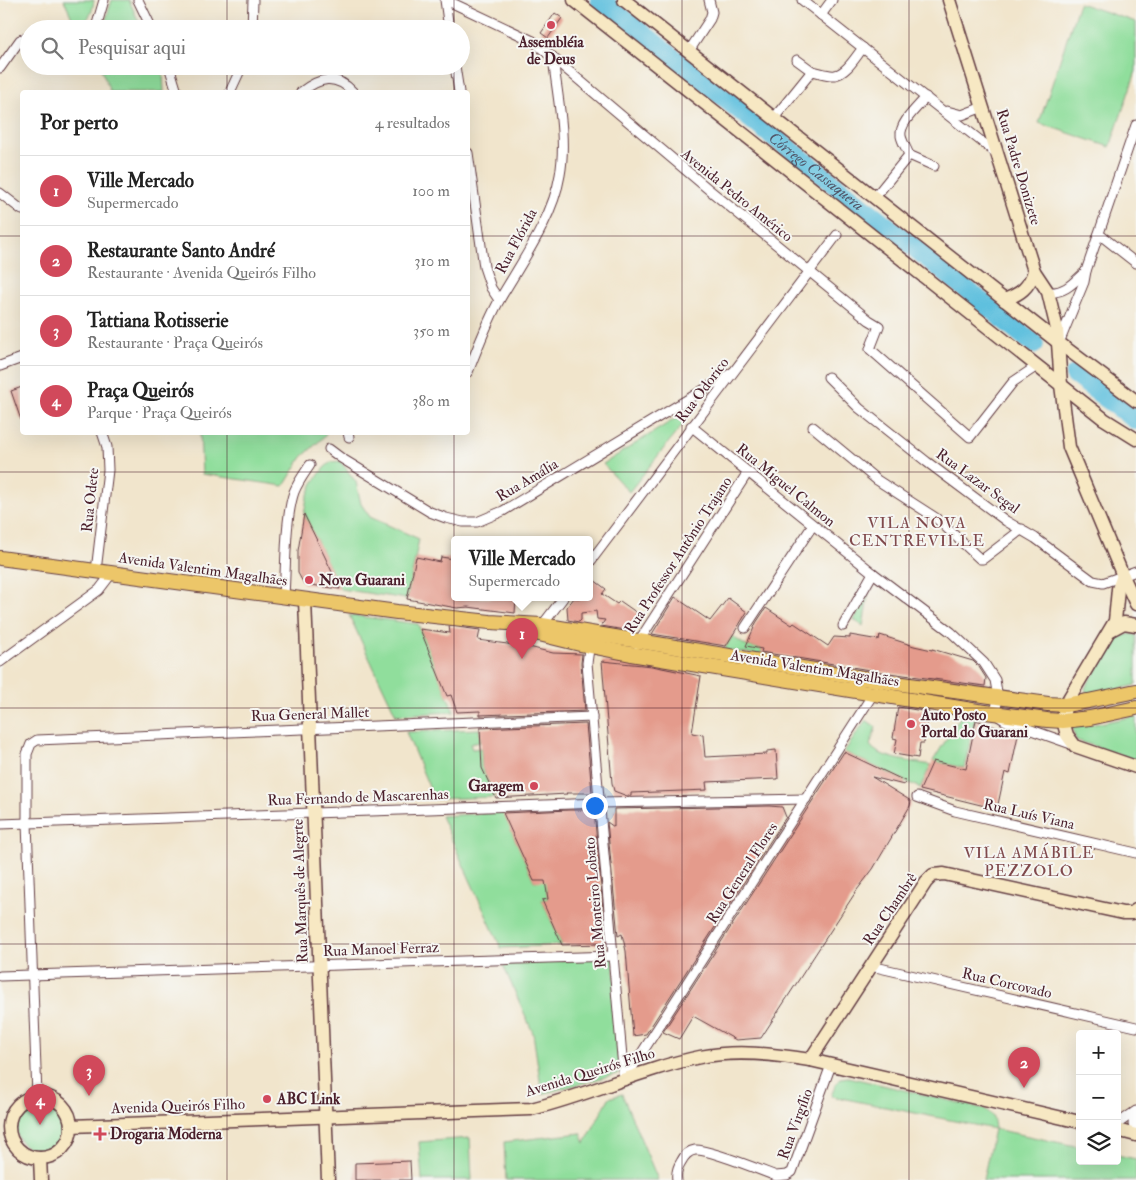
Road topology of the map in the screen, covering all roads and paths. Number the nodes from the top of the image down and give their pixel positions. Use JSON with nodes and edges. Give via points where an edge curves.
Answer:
{"nodes":[{"id":1,"x":104,"y":0,"type":"edge"},
{"id":2,"x":138,"y":0,"type":"edge"},
{"id":3,"x":253,"y":0,"type":"edge"},
{"id":4,"x":446,"y":0,"type":"edge"},
{"id":5,"x":574,"y":0,"type":"edge"},
{"id":6,"x":624,"y":0,"type":"edge"},
{"id":7,"x":709,"y":0,"type":"edge"},
{"id":8,"x":802,"y":0,"type":"edge"},
{"id":9,"x":832,"y":0,"type":"edge"},
{"id":10,"x":949,"y":0,"type":"edge"},
{"id":11,"x":821,"y":15,"type":"junction"},
{"id":12,"x":98,"y":20,"type":"edge"},
{"id":13,"x":148,"y":20,"type":"edge"},
{"id":14,"x":252,"y":20,"type":"edge"},
{"id":15,"x":448,"y":20,"type":"edge"},
{"id":16,"x":20,"y":40,"type":"edge"},
{"id":17,"x":863,"y":48,"type":"junction"},
{"id":18,"x":688,"y":51,"type":"junction"},
{"id":19,"x":552,"y":57,"type":"junction"},
{"id":20,"x":797,"y":60,"type":"dead end"},
{"id":21,"x":0,"y":68,"type":"edge"},
{"id":22,"x":812,"y":71,"type":"junction"},
{"id":23,"x":171,"y":75,"type":"edge"},
{"id":24,"x":238,"y":75,"type":"edge"},
{"id":25,"x":456,"y":75,"type":"edge"},
{"id":26,"x":175,"y":90,"type":"edge"},
{"id":27,"x":231,"y":90,"type":"edge"},
{"id":28,"x":303,"y":90,"type":"edge"},
{"id":29,"x":351,"y":90,"type":"edge"},
{"id":30,"x":459,"y":90,"type":"edge"},
{"id":31,"x":926,"y":97,"type":"junction"},
{"id":32,"x":983,"y":107,"type":"junction"},
{"id":33,"x":942,"y":110,"type":"junction"},
{"id":34,"x":774,"y":118,"type":"junction"},
{"id":35,"x":1136,"y":126,"type":"edge"},
{"id":36,"x":909,"y":154,"type":"junction"},
{"id":37,"x":999,"y":155,"type":"junction"},
{"id":38,"x":934,"y":166,"type":"dead end"},
{"id":39,"x":470,"y":167,"type":"edge"},
{"id":40,"x":0,"y":192,"type":"edge"},
{"id":41,"x":874,"y":197,"type":"junction"},
{"id":42,"x":20,"y":208,"type":"edge"},
{"id":43,"x":1099,"y":234,"type":"junction"},
{"id":44,"x":837,"y":235,"type":"dead end"},
{"id":45,"x":1136,"y":263,"type":"edge"},
{"id":46,"x":1086,"y":270,"type":"junction"},
{"id":47,"x":810,"y":271,"type":"junction"},
{"id":48,"x":1034,"y":271,"type":"junction"},
{"id":49,"x":1048,"y":292,"type":"junction"},
{"id":50,"x":499,"y":300,"type":"junction"},
{"id":51,"x":1004,"y":300,"type":"junction"},
{"id":52,"x":1059,"y":343,"type":"junction"},
{"id":53,"x":20,"y":359,"type":"edge"},
{"id":54,"x":0,"y":366,"type":"edge"},
{"id":55,"x":1037,"y":366,"type":"junction"},
{"id":56,"x":470,"y":367,"type":"edge"},
{"id":57,"x":733,"y":372,"type":"junction"},
{"id":58,"x":828,"y":377,"type":"dead end"},
{"id":59,"x":1060,"y":385,"type":"junction"},
{"id":60,"x":1136,"y":401,"type":"edge"},
{"id":61,"x":691,"y":426,"type":"junction"},
{"id":62,"x":813,"y":426,"type":"dead end"},
{"id":63,"x":103,"y":435,"type":"edge"},
{"id":64,"x":1136,"y":439,"type":"edge"},
{"id":65,"x":329,"y":449,"type":"dead end"},
{"id":66,"x":310,"y":466,"type":"dead end"},
{"id":67,"x":748,"y":472,"type":"junction"},
{"id":68,"x":813,"y":524,"type":"junction"},
{"id":69,"x":1022,"y":529,"type":"junction"},
{"id":70,"x":0,"y":558,"type":"edge"},
{"id":71,"x":593,"y":558,"type":"edge"},
{"id":72,"x":96,"y":570,"type":"junction"},
{"id":73,"x":1136,"y":571,"type":"edge"},
{"id":74,"x":112,"y":573,"type":"junction"},
{"id":75,"x":873,"y":573,"type":"junction"},
{"id":76,"x":1123,"y":576,"type":"junction"},
{"id":77,"x":284,"y":596,"type":"junction"},
{"id":78,"x":305,"y":600,"type":"junction"},
{"id":79,"x":560,"y":601,"type":"edge"},
{"id":80,"x":1136,"y":604,"type":"edge"},
{"id":81,"x":1136,"y":624,"type":"edge"},
{"id":82,"x":843,"y":626,"type":"dead end"},
{"id":83,"x":745,"y":628,"type":"dead end"},
{"id":84,"x":539,"y":629,"type":"junction"},
{"id":85,"x":1111,"y":630,"type":"junction"},
{"id":86,"x":591,"y":640,"type":"junction"},
{"id":87,"x":638,"y":642,"type":"junction"},
{"id":88,"x":630,"y":654,"type":"junction"},
{"id":89,"x":0,"y":662,"type":"edge"},
{"id":90,"x":881,"y":681,"type":"junction"},
{"id":91,"x":1136,"y":692,"type":"edge"},
{"id":92,"x":873,"y":694,"type":"junction"},
{"id":93,"x":998,"y":698,"type":"junction"},
{"id":94,"x":1064,"y":705,"type":"junction"},
{"id":95,"x":1136,"y":708,"type":"edge"},
{"id":96,"x":995,"y":714,"type":"junction"},
{"id":97,"x":592,"y":717,"type":"junction"},
{"id":98,"x":1063,"y":721,"type":"junction"},
{"id":99,"x":310,"y":728,"type":"junction"},
{"id":100,"x":1075,"y":746,"type":"junction"},
{"id":101,"x":1136,"y":767,"type":"edge"},
{"id":102,"x":917,"y":797,"type":"dead end"},
{"id":103,"x":806,"y":799,"type":"junction"},
{"id":104,"x":600,"y":803,"type":"junction"},
{"id":105,"x":313,"y":812,"type":"junction"},
{"id":106,"x":27,"y":823,"type":"junction"},
{"id":107,"x":0,"y":824,"type":"edge"},
{"id":108,"x":1136,"y":853,"type":"edge"},
{"id":109,"x":1136,"y":910,"type":"edge"},
{"id":110,"x":613,"y":956,"type":"junction"},
{"id":111,"x":319,"y":965,"type":"junction"},
{"id":112,"x":872,"y":966,"type":"junction"},
{"id":113,"x":32,"y":974,"type":"junction"},
{"id":114,"x":0,"y":976,"type":"edge"},
{"id":115,"x":1136,"y":1027,"type":"edge"},
{"id":116,"x":810,"y":1060,"type":"junction"},
{"id":117,"x":831,"y":1065,"type":"junction"},
{"id":118,"x":624,"y":1080,"type":"junction"},
{"id":119,"x":37,"y":1096,"type":"junction"},
{"id":120,"x":1135,"y":1111,"type":"edge"},
{"id":121,"x":325,"y":1117,"type":"junction"},
{"id":122,"x":1076,"y":1121,"type":"edge"},
{"id":123,"x":1121,"y":1121,"type":"edge"},
{"id":124,"x":71,"y":1126,"type":"junction"},
{"id":125,"x":4,"y":1129,"type":"edge"},
{"id":126,"x":1121,"y":1131,"type":"edge"},
{"id":127,"x":1136,"y":1134,"type":"edge"},
{"id":128,"x":40,"y":1158,"type":"junction"},
{"id":129,"x":41,"y":1180,"type":"edge"},
{"id":130,"x":328,"y":1180,"type":"edge"},
{"id":131,"x":677,"y":1180,"type":"edge"}],
"edges":[{"from":1,"to":12,"type":"street"},
{"from":2,"to":13,"type":"street"},
{"from":3,"to":14,"type":"street"},
{"from":4,"to":15,"type":"street"},
{"from":4,"to":19,"type":"street","name":"Avenida Pedro Américo","via":[[533,41]]},
{"from":5,"to":55,"type":"main road"},
{"from":6,"to":18,"type":"main road"},
{"from":7,"to":18,"type":"street","via":[[710,18]]},
{"from":8,"to":11,"type":"street"},
{"from":9,"to":11,"type":"street"},
{"from":10,"to":32,"type":"main road","name":"Rua Padre Donizete"},
{"from":11,"to":17,"type":"street"},
{"from":16,"to":21,"type":"street"},
{"from":17,"to":22,"type":"street","via":[[840,73],[832,75]]},
{"from":17,"to":31,"type":"street"},
{"from":18,"to":34,"type":"main road"},
{"from":19,"to":47,"type":"street","name":"Avenida Pedro Américo"},
{"from":19,"to":50,"type":"street","name":"Rua Flórida","via":[[562,140],[560,177],[540,231]]},
{"from":20,"to":22,"type":"street"},
{"from":22,"to":34,"type":"street"},
{"from":23,"to":26,"type":"street"},
{"from":24,"to":27,"type":"street"},
{"from":25,"to":30,"type":"street"},
{"from":28,"to":29,"type":"street","via":[[324,79],[338,81]]},
{"from":31,"to":33,"type":"street"},
{"from":31,"to":36,"type":"street","via":[[901,131]]},
{"from":32,"to":33,"type":"street","via":[[962,114]]},
{"from":32,"to":37,"type":"main road","name":"Rua Padre Donizete"},
{"from":33,"to":37,"type":"street"},
{"from":34,"to":41,"type":"main road"},
{"from":35,"to":43,"type":"street"},
{"from":36,"to":38,"type":"street"},
{"from":36,"to":41,"type":"street"},
{"from":37,"to":48,"type":"main road","name":"Rua Padre Donizete"},
{"from":39,"to":50,"type":"street","via":[[484,267]]},
{"from":40,"to":42,"type":"street"},
{"from":41,"to":51,"type":"main road"},
{"from":43,"to":45,"type":"street"},
{"from":43,"to":46,"type":"street"},
{"from":44,"to":47,"type":"street","name":"Rua Odorico"},
{"from":46,"to":49,"type":"street","via":[[1065,289]]},
{"from":46,"to":52,"type":"street"},
{"from":47,"to":55,"type":"street","name":"Avenida Pedro Américo","via":[[879,326],[870,350],[970,437],[1013,382]]},
{"from":47,"to":57,"type":"street","name":"Rua Odorico"},
{"from":48,"to":49,"type":"main road","name":"Rua Padre Donizete"},
{"from":48,"to":51,"type":"main road","via":[[1028,286]]},
{"from":49,"to":52,"type":"main road","name":"Rua Padre Donizete"},
{"from":50,"to":56,"type":"street","name":"Rua Flórida"},
{"from":51,"to":52,"type":"main road"},
{"from":52,"to":59,"type":"main road","name":"Rua Padre Donizete"},
{"from":52,"to":60,"type":"main road"},
{"from":53,"to":54,"type":"street"},
{"from":55,"to":59,"type":"main road"},
{"from":57,"to":61,"type":"street","name":"Rua Odorico"},
{"from":57,"to":65,"type":"street","name":"Rua Amália","via":[[503,512],[477,522],[463,522],[430,512]]},
{"from":58,"to":69,"type":"street","name":"Rua Lazar Segal","via":[[859,408],[1006,521]]},
{"from":59,"to":64,"type":"main road"},
{"from":59,"to":76,"type":"main road","name":"Rua Padre Donizete","via":[[1069,447]]},
{"from":61,"to":67,"type":"street","name":"Rua Miguel Calmon"},
{"from":61,"to":71,"type":"street","name":"Rua Odorico"},
{"from":62,"to":69,"type":"street","via":[[877,480],[936,518],[980,559]]},
{"from":63,"to":72,"type":"street","name":"Rua Odete","via":[[108,470]]},
{"from":66,"to":77,"type":"street","via":[[294,493],[289,512]]},
{"from":67,"to":68,"type":"street","name":"Rua Miguel Calmon"},
{"from":67,"to":87,"type":"street","name":"Rua Professor Antônio Trajano"},
{"from":68,"to":75,"type":"street","name":"Rua Miguel Calmon"},
{"from":68,"to":83,"type":"street"},
{"from":69,"to":76,"type":"street","name":"Rua Lazar Segal","via":[[1093,580],[1103,583]]},
{"from":70,"to":72,"type":"main road","name":"Avenida Valentim Magalhães"},
{"from":72,"to":74,"type":"main road","name":"Avenida Valentim Magalhães"},
{"from":73,"to":76,"type":"street","name":"Rua Lazar Segal"},
{"from":74,"to":77,"type":"main road","name":"Avenida Valentim Magalhães"},
{"from":74,"to":89,"type":"street","via":[[100,590]]},
{"from":75,"to":82,"type":"street"},
{"from":75,"to":93,"type":"street","name":"Rua Miguel Calmon","via":[[951,632],[984,663],[995,680]]},
{"from":76,"to":80,"type":"main road","name":"Rua Padre Donizete"},
{"from":76,"to":85,"type":"main road"},
{"from":77,"to":78,"type":"main road","name":"Avenida Valentim Magalhães"},
{"from":78,"to":84,"type":"main road","name":"Avenida Valentim Magalhães"},
{"from":78,"to":99,"type":"main road","name":"Rua Marquês de Alegrte"},
{"from":79,"to":84,"type":"street"},
{"from":81,"to":85,"type":"main road","via":[[1124,623]]},
{"from":84,"to":86,"type":"main road","name":"Avenida Valentim Magalhães"},
{"from":85,"to":94,"type":"main road"},
{"from":86,"to":87,"type":"main road","name":"Avenida Valentim Magalhães"},
{"from":86,"to":88,"type":"main road","name":"Avenida Valentim Magalhães"},
{"from":86,"to":97,"type":"street","name":"Rua Monteiro Lobato","via":[[587,663]]},
{"from":87,"to":88,"type":"street","name":"Rua Professor Antônio Trajano"},
{"from":87,"to":90,"type":"main road","name":"Avenida Valentim Magalhães"},
{"from":88,"to":92,"type":"main road","name":"Avenida Valentim Magalhães"},
{"from":90,"to":92,"type":"street","name":"Rua General Flores"},
{"from":90,"to":93,"type":"main road","name":"Avenida Valentim Magalhães"},
{"from":91,"to":94,"type":"main road","name":"Avenida Valentim Magalhães"},
{"from":92,"to":96,"type":"main road","name":"Avenida Valentim Magalhães"},
{"from":92,"to":103,"type":"street","name":"Rua General Flores"},
{"from":93,"to":94,"type":"main road","name":"Avenida Valentim Magalhães"},
{"from":93,"to":96,"type":"street","name":"Rua Miguel Calmon"},
{"from":94,"to":98,"type":"main road"},
{"from":95,"to":98,"type":"main road","name":"Avenida Valentim Magalhães"},
{"from":96,"to":98,"type":"main road","name":"Avenida Valentim Magalhães"},
{"from":96,"to":100,"type":"street"},
{"from":97,"to":99,"type":"street","name":"Rua General Mallet"},
{"from":97,"to":104,"type":"street","name":"Rua Monteiro Lobato"},
{"from":98,"to":100,"type":"main road"},
{"from":99,"to":105,"type":"main road","name":"Rua Marquês de Alegrte"},
{"from":99,"to":106,"type":"street","name":"Rua General Mallet","via":[[36,740],[27,754]]},
{"from":100,"to":101,"type":"main road"},
{"from":102,"to":108,"type":"street","name":"Rua Luís Viana","via":[[955,811]]},
{"from":103,"to":104,"type":"street","name":"Rua Fernando de Mascarenhas"},
{"from":103,"to":118,"type":"street","name":"Rua General Flores"},
{"from":104,"to":105,"type":"street","name":"Rua Fernando de Mascarenhas"},
{"from":104,"to":110,"type":"street","name":"Rua Monteiro Lobato"},
{"from":105,"to":106,"type":"street","name":"Rua Fernando de Mascarenhas"},
{"from":105,"to":111,"type":"main road","name":"Rua Marquês de Alegrte"},
{"from":106,"to":107,"type":"street","name":"Rua Fernando de Mascarenhas"},
{"from":106,"to":113,"type":"street"},
{"from":109,"to":112,"type":"main road","name":"Rua Chambrê","via":[[1123,913],[938,874],[926,882]]},
{"from":110,"to":111,"type":"street","name":"Rua Manoel Ferraz"},
{"from":110,"to":118,"type":"street","name":"Rua Monteiro Lobato"},
{"from":111,"to":113,"type":"street","name":"Rua Manoel Ferraz"},
{"from":111,"to":121,"type":"main road","name":"Rua Marquês de Alegrte"},
{"from":112,"to":115,"type":"street","name":"Rua Corcovado"},
{"from":112,"to":116,"type":"main road","name":"Rua Chambrê"},
{"from":113,"to":114,"type":"street","name":"Rua Manoel Ferraz"},
{"from":113,"to":119,"type":"street"},
{"from":116,"to":117,"type":"main road","name":"Avenida Queirós Filho"},
{"from":116,"to":118,"type":"main road","name":"Avenida Queirós Filho","via":[[777,1055],[701,1057]]},
{"from":117,"to":122,"type":"main road","name":"Avenida Queirós Filho"},
{"from":117,"to":131,"type":"street","name":"Rua Virgílio","via":[[792,1172],[776,1176],[696,1150],[685,1154],[681,1160]]},
{"from":118,"to":121,"type":"main road","name":"Avenida Queirós Filho","via":[[532,1108]]},
{"from":119,"to":124,"type":"main road","via":[[48,1097],[61,1105]]},
{"from":119,"to":125,"type":"main road","via":[[15,1108]]},
{"from":120,"to":123,"type":"street"},
{"from":120,"to":127,"type":"street","via":[[1133,1124]]},
{"from":121,"to":124,"type":"main road","name":"Avenida Queirós Filho"},
{"from":121,"to":130,"type":"main road","name":"Rua Marquês de Alegrte"},
{"from":124,"to":128,"type":"main road","via":[[63,1148],[56,1154]]},
{"from":125,"to":128,"type":"main road","via":[[17,1148],[30,1157]]},
{"from":126,"to":127,"type":"main road"},
{"from":128,"to":129,"type":"main road"}]}
